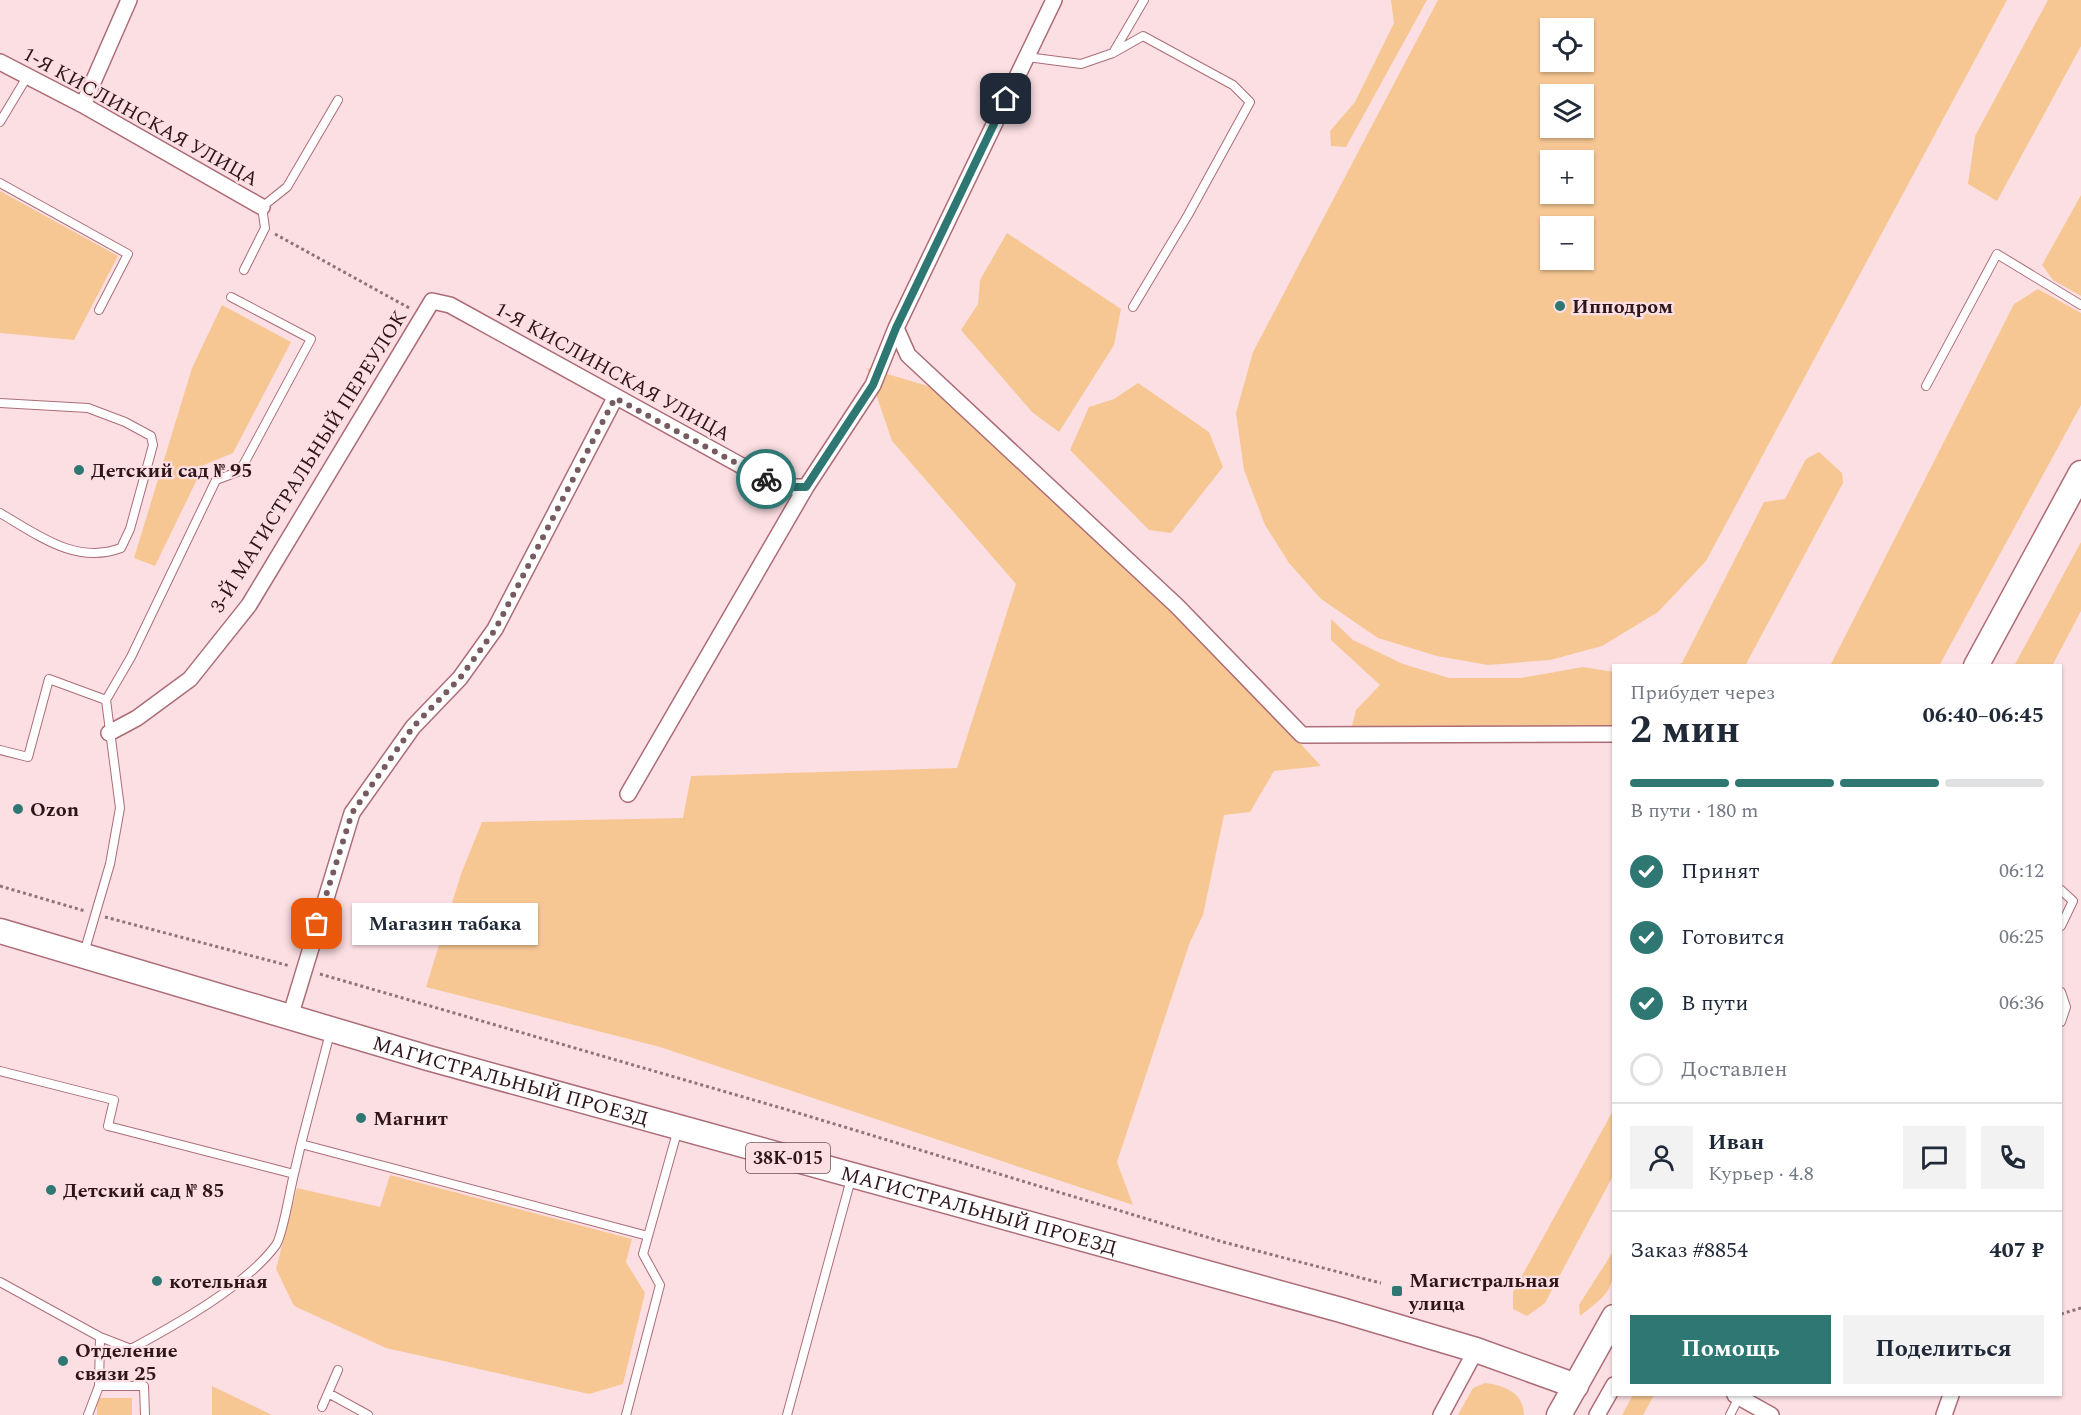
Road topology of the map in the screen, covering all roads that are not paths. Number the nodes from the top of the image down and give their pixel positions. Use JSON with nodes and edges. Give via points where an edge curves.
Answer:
{"nodes":[{"id":1,"x":129,"y":0,"type":"edge"},
{"id":2,"x":1054,"y":0,"type":"edge"},
{"id":3,"x":1144,"y":0,"type":"edge"},
{"id":4,"x":1113,"y":53,"type":"junction"},
{"id":5,"x":1026,"y":57,"type":"junction"},
{"id":6,"x":0,"y":62,"type":"edge"},
{"id":7,"x":27,"y":77,"type":"junction"},
{"id":8,"x":338,"y":100,"type":"dead end"},
{"id":9,"x":83,"y":105,"type":"junction"},
{"id":10,"x":0,"y":122,"type":"edge"},
{"id":11,"x":0,"y":183,"type":"edge"},
{"id":12,"x":262,"y":207,"type":"junction"},
{"id":13,"x":244,"y":270,"type":"dead end"},
{"id":14,"x":231,"y":297,"type":"dead end"},
{"id":15,"x":432,"y":301,"type":"joint"},
{"id":16,"x":2081,"y":305,"type":"edge"},
{"id":17,"x":1133,"y":307,"type":"dead end"},
{"id":18,"x":99,"y":310,"type":"dead end"},
{"id":19,"x":896,"y":328,"type":"junction"},
{"id":20,"x":1926,"y":386,"type":"dead end"},
{"id":21,"x":615,"y":398,"type":"junction"},
{"id":22,"x":0,"y":403,"type":"edge"},
{"id":23,"x":2081,"y":473,"type":"edge"},
{"id":24,"x":806,"y":487,"type":"junction"},
{"id":25,"x":0,"y":513,"type":"edge"},
{"id":26,"x":1977,"y":664,"type":"edge"},
{"id":27,"x":106,"y":700,"type":"junction"},
{"id":28,"x":109,"y":733,"type":"junction"},
{"id":29,"x":1612,"y":734,"type":"edge"},
{"id":30,"x":0,"y":750,"type":"edge"},
{"id":31,"x":628,"y":794,"type":"dead end"},
{"id":32,"x":2062,"y":891,"type":"edge"},
{"id":33,"x":2062,"y":924,"type":"edge"},
{"id":34,"x":0,"y":931,"type":"edge"},
{"id":35,"x":83,"y":957,"type":"junction"},
{"id":36,"x":2062,"y":995,"type":"edge"},
{"id":37,"x":290,"y":1017,"type":"junction"},
{"id":38,"x":2062,"y":1019,"type":"edge"},
{"id":39,"x":331,"y":1028,"type":"junction"},
{"id":40,"x":0,"y":1071,"type":"edge"},
{"id":41,"x":679,"y":1127,"type":"junction"},
{"id":42,"x":301,"y":1144,"type":"junction"},
{"id":43,"x":294,"y":1174,"type":"junction"},
{"id":44,"x":852,"y":1175,"type":"junction"},
{"id":45,"x":648,"y":1236,"type":"junction"},
{"id":46,"x":0,"y":1282,"type":"edge"},
{"id":47,"x":1612,"y":1321,"type":"edge"},
{"id":48,"x":100,"y":1337,"type":"junction"},
{"id":49,"x":1476,"y":1350,"type":"junction"},
{"id":50,"x":338,"y":1370,"type":"dead end"},
{"id":51,"x":99,"y":1386,"type":"junction"},
{"id":52,"x":1576,"y":1386,"type":"junction"},
{"id":53,"x":1612,"y":1389,"type":"edge"},
{"id":54,"x":328,"y":1393,"type":"junction"},
{"id":55,"x":1737,"y":1396,"type":"edge"},
{"id":56,"x":1951,"y":1396,"type":"edge"},
{"id":57,"x":322,"y":1407,"type":"dead end"},
{"id":58,"x":88,"y":1415,"type":"edge"},
{"id":59,"x":145,"y":1415,"type":"edge"},
{"id":60,"x":368,"y":1415,"type":"edge"},
{"id":61,"x":626,"y":1415,"type":"edge"},
{"id":62,"x":787,"y":1415,"type":"edge"},
{"id":63,"x":1441,"y":1415,"type":"edge"},
{"id":64,"x":1560,"y":1415,"type":"edge"},
{"id":65,"x":1597,"y":1415,"type":"edge"},
{"id":66,"x":1730,"y":1415,"type":"edge"},
{"id":67,"x":1771,"y":1415,"type":"edge"},
{"id":68,"x":1944,"y":1415,"type":"edge"}],
"edges":[{"from":1,"to":9,"type":"street"},
{"from":2,"to":5,"type":"street"},
{"from":3,"to":4,"type":"lane"},
{"from":4,"to":5,"type":"lane","via":[[1081,64]]},
{"from":4,"to":17,"type":"lane","via":[[1143,36],[1233,85],[1250,102]]},
{"from":5,"to":19,"type":"street"},
{"from":6,"to":7,"type":"street","name":"1-Я КИСЛИНСКАЯ УЛИЦА"},
{"from":7,"to":9,"type":"street","name":"1-Я КИСЛИНСКАЯ УЛИЦА"},
{"from":7,"to":10,"type":"lane"},
{"from":8,"to":12,"type":"lane","via":[[287,187]]},
{"from":9,"to":12,"type":"street","name":"1-Я КИСЛИНСКАЯ УЛИЦА"},
{"from":11,"to":18,"type":"lane","via":[[128,254]]},
{"from":12,"to":13,"type":"lane","via":[[265,228]]},
{"from":14,"to":27,"type":"lane","via":[[311,339],[240,471],[216,480],[131,657]]},
{"from":15,"to":21,"type":"street","name":"1-Я КИСЛИНСКАЯ УЛИЦА","via":[[450,305]]},
{"from":15,"to":28,"type":"street","name":"3-Й МАГИСТРАЛЬНЫЙ ПЕРЕУЛОК","via":[[249,605],[190,679],[137,718]]},
{"from":16,"to":20,"type":"lane","via":[[1997,254]]},
{"from":19,"to":24,"type":"street","via":[[873,385]]},
{"from":19,"to":29,"type":"street","via":[[908,355],[1177,606],[1302,735]]},
{"from":21,"to":24,"type":"street","name":"1-Я КИСЛИНСКАЯ УЛИЦА","via":[[780,487]]},
{"from":21,"to":37,"type":"street","via":[[495,630],[460,678],[413,727],[352,813]]},
{"from":22,"to":25,"type":"lane","via":[[88,408],[151,436],[153,445],[122,548],[104,554],[66,549]]},
{"from":23,"to":26,"type":"main road"},
{"from":24,"to":31,"type":"street"},
{"from":27,"to":28,"type":"lane"},
{"from":27,"to":30,"type":"lane","via":[[49,679],[28,757]]},
{"from":28,"to":35,"type":"lane","via":[[120,808],[110,864]]},
{"from":32,"to":33,"type":"lane","via":[[2073,901]]},
{"from":34,"to":35,"type":"main road","name":"МАГИСТРАЛЬНЫЙ ПРОЕЗД","number":"38К-015"},
{"from":35,"to":37,"type":"main road","name":"МАГИСТРАЛЬНЫЙ ПРОЕЗД","number":"38К-015"},
{"from":36,"to":38,"type":"lane","via":[[2066,1007]]},
{"from":37,"to":39,"type":"main road","name":"МАГИСТРАЛЬНЫЙ ПРОЕЗД","number":"38К-015"},
{"from":39,"to":41,"type":"main road","name":"МАГИСТРАЛЬНЫЙ ПРОЕЗД","number":"38К-015"},
{"from":39,"to":42,"type":"lane"},
{"from":40,"to":43,"type":"lane","via":[[114,1100],[108,1126]]},
{"from":41,"to":44,"type":"main road","name":"МАГИСТРАЛЬНЫЙ ПРОЕЗД","number":"38К-015"},
{"from":41,"to":45,"type":"lane"},
{"from":42,"to":43,"type":"lane"},
{"from":42,"to":45,"type":"lane"},
{"from":43,"to":48,"type":"lane","via":[[277,1244],[248,1273],[182,1321],[131,1349]]},
{"from":44,"to":49,"type":"main road","name":"МАГИСТРАЛЬНЫЙ ПРОЕЗД","number":"38К-015"},
{"from":44,"to":62,"type":"lane"},
{"from":45,"to":61,"type":"lane","via":[[643,1254],[660,1285]]},
{"from":46,"to":48,"type":"lane"},
{"from":47,"to":52,"type":"main road"},
{"from":48,"to":51,"type":"lane"},
{"from":49,"to":52,"type":"main road","name":"МАГИСТРАЛЬНЫЙ ПРОЕЗД","number":"38К-015"},
{"from":49,"to":63,"type":"street"},
{"from":50,"to":54,"type":"lane"},
{"from":51,"to":58,"type":"lane"},
{"from":51,"to":59,"type":"lane","via":[[144,1386]]},
{"from":52,"to":64,"type":"main road"},
{"from":53,"to":65,"type":"street"},
{"from":54,"to":57,"type":"lane"},
{"from":54,"to":60,"type":"lane"},
{"from":55,"to":66,"type":"lane"},
{"from":55,"to":67,"type":"street"},
{"from":56,"to":68,"type":"street"}]}
